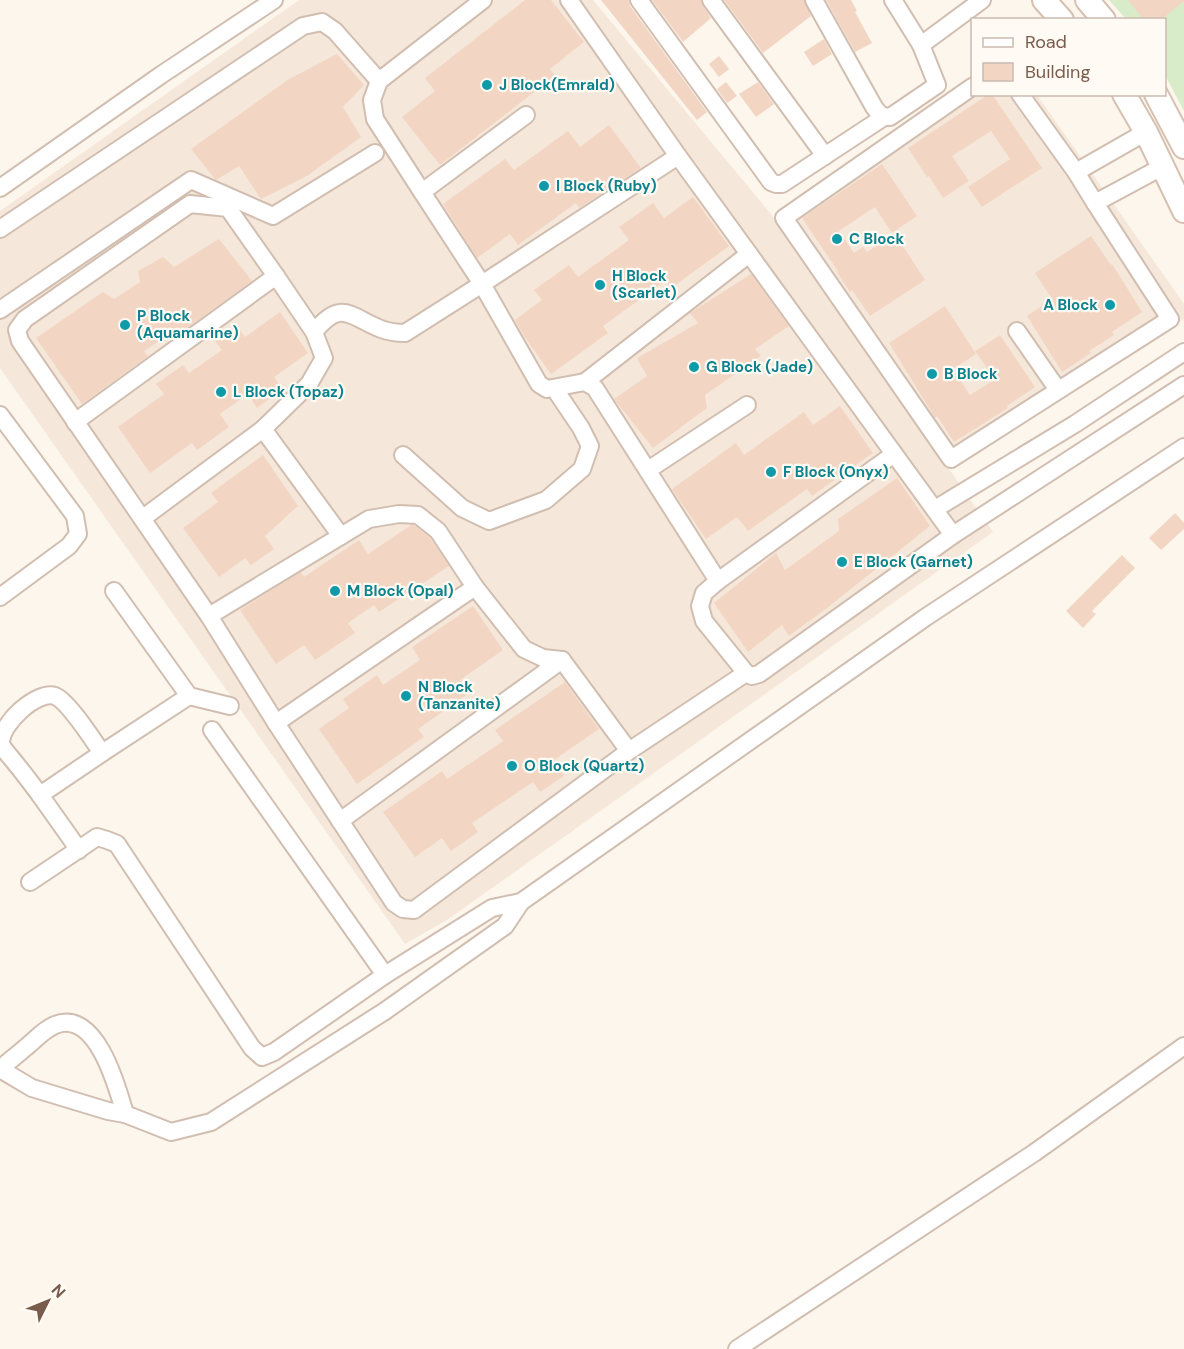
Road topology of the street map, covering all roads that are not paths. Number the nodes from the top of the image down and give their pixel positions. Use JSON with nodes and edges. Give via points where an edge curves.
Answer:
{"nodes":[{"id":1,"x":274,"y":0,"type":"edge"},
{"id":2,"x":483,"y":0,"type":"edge"},
{"id":3,"x":569,"y":0,"type":"edge"},
{"id":4,"x":639,"y":0,"type":"edge"},
{"id":5,"x":711,"y":0,"type":"edge"},
{"id":6,"x":814,"y":0,"type":"edge"},
{"id":7,"x":893,"y":0,"type":"edge"},
{"id":8,"x":982,"y":0,"type":"edge"},
{"id":9,"x":1044,"y":0,"type":"edge"},
{"id":10,"x":1087,"y":0,"type":"edge"},
{"id":11,"x":1060,"y":18,"type":"edge"},
{"id":12,"x":1102,"y":18,"type":"edge"},
{"id":13,"x":921,"y":45,"type":"junction"},
{"id":14,"x":379,"y":81,"type":"junction"},
{"id":15,"x":971,"y":88,"type":"edge"},
{"id":16,"x":1021,"y":96,"type":"edge"},
{"id":17,"x":1125,"y":96,"type":"edge"},
{"id":18,"x":1157,"y":96,"type":"edge"},
{"id":19,"x":526,"y":115,"type":"dead end"},
{"id":20,"x":884,"y":117,"type":"junction"},
{"id":21,"x":1146,"y":132,"type":"junction"},
{"id":22,"x":1184,"y":147,"type":"edge"},
{"id":23,"x":375,"y":153,"type":"dead end"},
{"id":24,"x":678,"y":156,"type":"junction"},
{"id":25,"x":825,"y":156,"type":"junction"},
{"id":26,"x":1162,"y":166,"type":"junction"},
{"id":27,"x":1076,"y":172,"type":"junction"},
{"id":28,"x":0,"y":188,"type":"edge"},
{"id":29,"x":422,"y":192,"type":"junction"},
{"id":30,"x":1095,"y":203,"type":"junction"},
{"id":31,"x":1184,"y":211,"type":"edge"},
{"id":32,"x":0,"y":229,"type":"edge"},
{"id":33,"x":749,"y":254,"type":"junction"},
{"id":34,"x":276,"y":276,"type":"junction"},
{"id":35,"x":482,"y":284,"type":"junction"},
{"id":36,"x":0,"y":310,"type":"edge"},
{"id":37,"x":1017,"y":331,"type":"dead end"},
{"id":38,"x":314,"y":332,"type":"junction"},
{"id":39,"x":1184,"y":352,"type":"edge"},
{"id":40,"x":585,"y":382,"type":"junction"},
{"id":41,"x":1184,"y":385,"type":"edge"},
{"id":42,"x":554,"y":388,"type":"junction"},
{"id":43,"x":1058,"y":390,"type":"junction"},
{"id":44,"x":747,"y":405,"type":"dead end"},
{"id":45,"x":0,"y":415,"type":"edge"},
{"id":46,"x":75,"y":422,"type":"junction"},
{"id":47,"x":1075,"y":424,"type":"junction"},
{"id":48,"x":263,"y":429,"type":"junction"},
{"id":49,"x":1090,"y":447,"type":"junction"},
{"id":50,"x":1184,"y":447,"type":"edge"},
{"id":51,"x":894,"y":454,"type":"junction"},
{"id":52,"x":403,"y":455,"type":"dead end"},
{"id":53,"x":648,"y":470,"type":"junction"},
{"id":54,"x":935,"y":509,"type":"junction"},
{"id":55,"x":142,"y":518,"type":"junction"},
{"id":56,"x":341,"y":536,"type":"junction"},
{"id":57,"x":953,"y":536,"type":"junction"},
{"id":58,"x":718,"y":581,"type":"junction"},
{"id":59,"x":475,"y":587,"type":"junction"},
{"id":60,"x":114,"y":591,"type":"dead end"},
{"id":61,"x":0,"y":597,"type":"edge"},
{"id":62,"x":209,"y":616,"type":"junction"},
{"id":63,"x":562,"y":660,"type":"junction"},
{"id":64,"x":746,"y":674,"type":"junction"},
{"id":65,"x":189,"y":696,"type":"junction"},
{"id":66,"x":230,"y":706,"type":"dead end"},
{"id":67,"x":276,"y":723,"type":"junction"},
{"id":68,"x":213,"y":730,"type":"dead end"},
{"id":69,"x":629,"y":751,"type":"junction"},
{"id":70,"x":102,"y":753,"type":"junction"},
{"id":71,"x":40,"y":795,"type":"junction"},
{"id":72,"x":340,"y":821,"type":"junction"},
{"id":73,"x":79,"y":850,"type":"junction"},
{"id":74,"x":30,"y":882,"type":"dead end"},
{"id":75,"x":521,"y":903,"type":"junction"},
{"id":76,"x":385,"y":975,"type":"junction"},
{"id":77,"x":1184,"y":1046,"type":"edge"},
{"id":78,"x":0,"y":1069,"type":"edge"},
{"id":79,"x":125,"y":1113,"type":"junction"},
{"id":80,"x":737,"y":1349,"type":"edge"}],
"edges":[{"from":1,"to":28,"type":"street"},
{"from":2,"to":14,"type":"street"},
{"from":3,"to":24,"type":"street"},
{"from":4,"to":25,"type":"street","via":[[771,182],[782,184]]},
{"from":5,"to":25,"type":"street"},
{"from":6,"to":20,"type":"street","via":[[874,107]]},
{"from":7,"to":13,"type":"street"},
{"from":8,"to":13,"type":"street"},
{"from":9,"to":11,"type":"street"},
{"from":10,"to":12,"type":"street"},
{"from":13,"to":20,"type":"street","via":[[937,85],[890,117]]},
{"from":14,"to":29,"type":"street","via":[[372,100],[375,119]]},
{"from":14,"to":32,"type":"street","via":[[335,31],[321,22],[303,26]]},
{"from":15,"to":43,"type":"street","via":[[784,218],[951,459]]},
{"from":16,"to":27,"type":"street"},
{"from":17,"to":21,"type":"street"},
{"from":18,"to":22,"type":"street"},
{"from":19,"to":29,"type":"street"},
{"from":20,"to":25,"type":"street"},
{"from":21,"to":26,"type":"street"},
{"from":21,"to":27,"type":"street"},
{"from":23,"to":36,"type":"street","via":[[273,216],[191,180]]},
{"from":24,"to":33,"type":"street"},
{"from":24,"to":35,"type":"street"},
{"from":26,"to":30,"type":"street"},
{"from":26,"to":31,"type":"street"},
{"from":27,"to":30,"type":"street"},
{"from":29,"to":35,"type":"street"},
{"from":30,"to":43,"type":"street","via":[[1170,319]]},
{"from":33,"to":40,"type":"street"},
{"from":33,"to":51,"type":"street"},
{"from":34,"to":38,"type":"street"},
{"from":34,"to":46,"type":"street"},
{"from":34,"to":46,"type":"street","via":[[228,208],[190,204],[25,319],[17,330],[20,341]]},
{"from":35,"to":38,"type":"street","via":[[405,333],[394,333],[353,315],[338,313],[324,320]]},
{"from":35,"to":42,"type":"street","via":[[539,384]]},
{"from":37,"to":43,"type":"street"},
{"from":38,"to":48,"type":"street","via":[[324,358],[309,384]]},
{"from":39,"to":47,"type":"street"},
{"from":40,"to":42,"type":"street"},
{"from":40,"to":53,"type":"street","via":[[595,388]]},
{"from":41,"to":49,"type":"street"},
{"from":42,"to":52,"type":"street","via":[[590,446],[582,469],[546,500],[489,520],[462,508]]},
{"from":44,"to":53,"type":"street"},
{"from":45,"to":61,"type":"street","via":[[75,516],[78,534],[69,546]]},
{"from":46,"to":55,"type":"street"},
{"from":47,"to":49,"type":"street"},
{"from":47,"to":54,"type":"street"},
{"from":48,"to":55,"type":"street"},
{"from":48,"to":56,"type":"street"},
{"from":49,"to":57,"type":"street"},
{"from":50,"to":75,"type":"street","via":[[926,617]]},
{"from":51,"to":54,"type":"street"},
{"from":51,"to":58,"type":"street"},
{"from":53,"to":58,"type":"street"},
{"from":54,"to":57,"type":"street"},
{"from":55,"to":62,"type":"street"},
{"from":56,"to":59,"type":"street","via":[[369,519],[418,515],[438,531]]},
{"from":56,"to":62,"type":"street"},
{"from":57,"to":64,"type":"street","via":[[759,674]]},
{"from":58,"to":64,"type":"street","via":[[704,593],[700,606],[704,621]]},
{"from":59,"to":63,"type":"street","via":[[524,650]]},
{"from":59,"to":67,"type":"street"},
{"from":60,"to":65,"type":"street"},
{"from":62,"to":67,"type":"street"},
{"from":63,"to":69,"type":"street"},
{"from":63,"to":72,"type":"street"},
{"from":64,"to":69,"type":"street"},
{"from":65,"to":66,"type":"street"},
{"from":65,"to":70,"type":"street"},
{"from":67,"to":72,"type":"street"},
{"from":68,"to":76,"type":"street"},
{"from":69,"to":72,"type":"street","via":[[414,910],[394,903]]},
{"from":70,"to":71,"type":"street"},
{"from":70,"to":71,"type":"street","via":[[55,696],[40,696],[20,709],[1,730],[0,744]]},
{"from":71,"to":73,"type":"street"},
{"from":73,"to":74,"type":"street"},
{"from":73,"to":76,"type":"street","via":[[97,837],[117,844],[252,1048],[262,1057]]},
{"from":75,"to":76,"type":"street","via":[[492,908]]},
{"from":75,"to":79,"type":"street","via":[[505,926],[385,1011],[211,1122],[171,1132]]},
{"from":77,"to":80,"type":"street","via":[[1034,1153]]},
{"from":78,"to":79,"type":"street","via":[[32,1088]]},
{"from":78,"to":79,"type":"street","via":[[46,1030],[66,1022],[75,1023],[88,1032],[105,1058]]}]}
